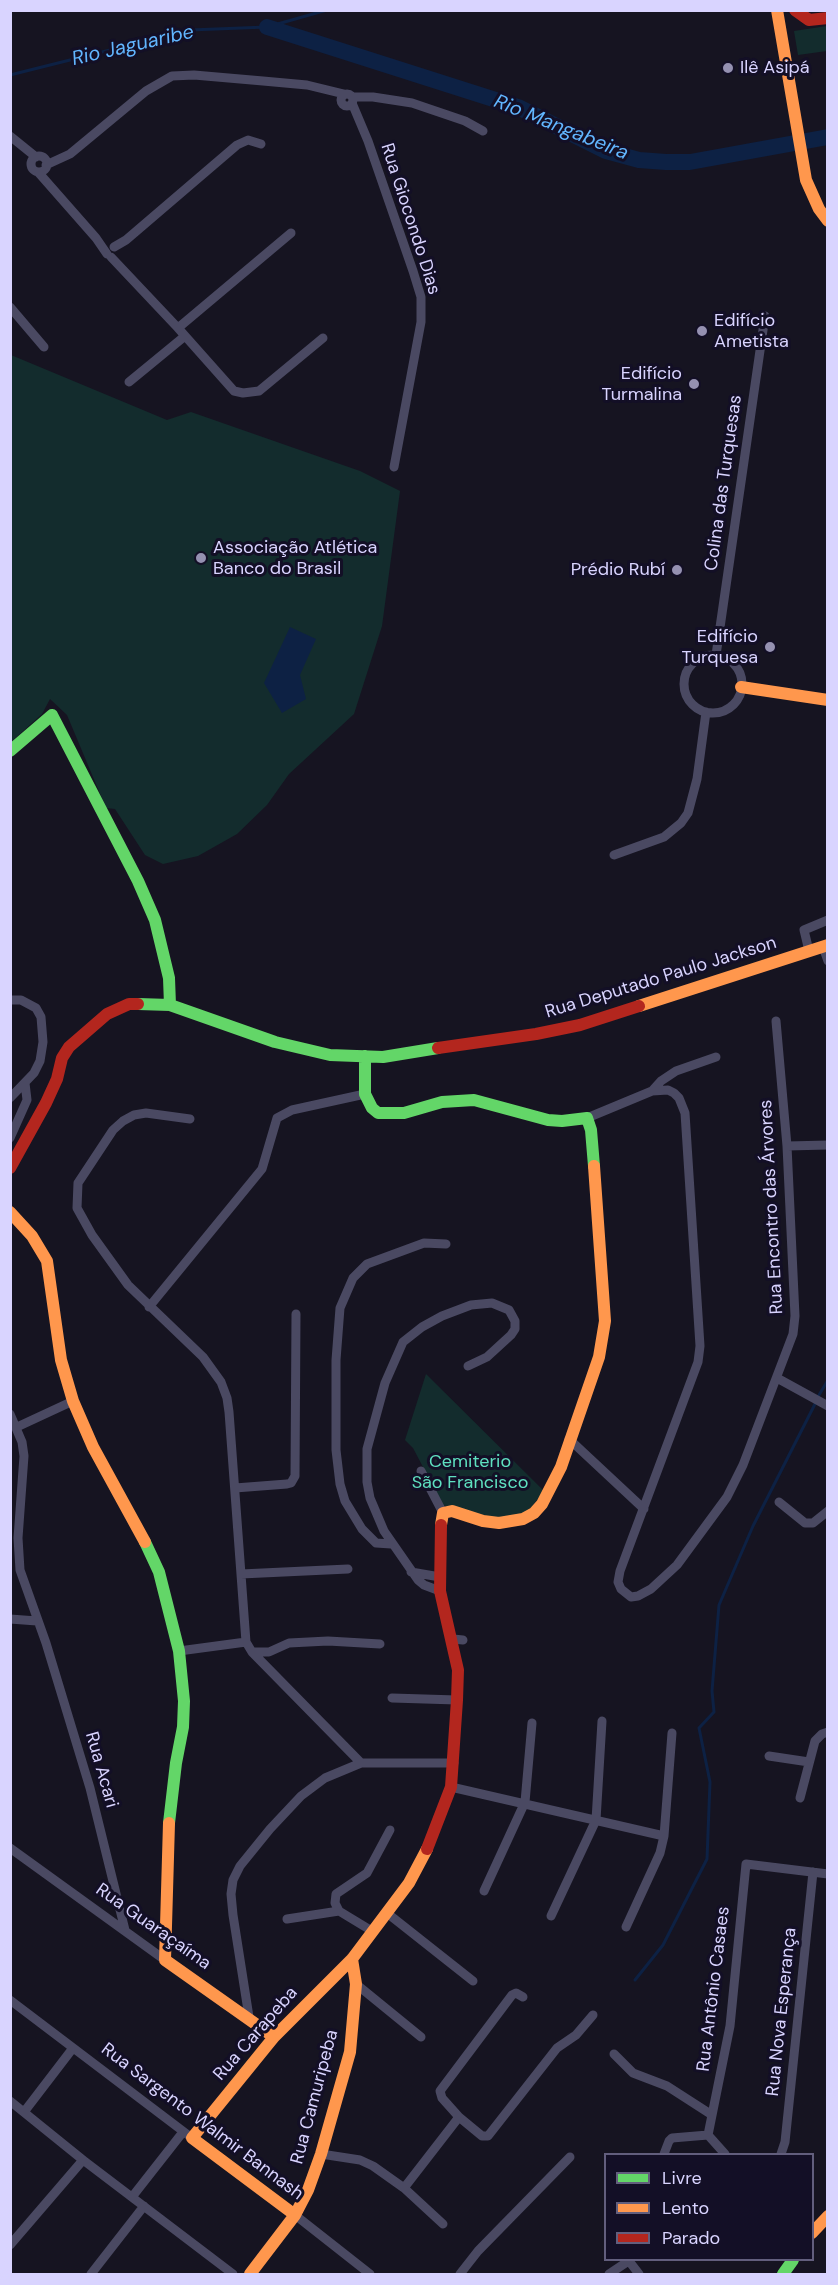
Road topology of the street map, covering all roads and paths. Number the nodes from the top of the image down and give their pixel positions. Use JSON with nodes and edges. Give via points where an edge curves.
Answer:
{"nodes":[{"id":1,"x":777,"y":10,"type":"edge"},
{"id":2,"x":795,"y":10,"type":"edge"},
{"id":3,"x":828,"y":18,"type":"edge"},
{"id":4,"x":346,"y":100,"type":"junction"},
{"id":5,"x":483,"y":131,"type":"dead end"},
{"id":6,"x":14,"y":140,"type":"edge"},
{"id":7,"x":261,"y":144,"type":"dead end"},
{"id":8,"x":40,"y":164,"type":"junction"},
{"id":9,"x":828,"y":221,"type":"edge"},
{"id":10,"x":291,"y":233,"type":"dead end"},
{"id":11,"x":113,"y":252,"type":"junction"},
{"id":12,"x":10,"y":307,"type":"edge"},
{"id":13,"x":765,"y":316,"type":"dead end"},
{"id":14,"x":178,"y":328,"type":"junction"},
{"id":15,"x":185,"y":336,"type":"junction"},
{"id":16,"x":323,"y":338,"type":"dead end"},
{"id":17,"x":44,"y":347,"type":"dead end"},
{"id":18,"x":129,"y":382,"type":"dead end"},
{"id":19,"x":394,"y":467,"type":"dead end"},
{"id":20,"x":716,"y":655,"type":"junction"},
{"id":21,"x":741,"y":687,"type":"junction"},
{"id":22,"x":828,"y":700,"type":"edge"},
{"id":23,"x":706,"y":712,"type":"junction"},
{"id":24,"x":10,"y":751,"type":"edge"},
{"id":25,"x":614,"y":855,"type":"dead end"},
{"id":26,"x":828,"y":920,"type":"edge"},
{"id":27,"x":825,"y":946,"type":"edge"},
{"id":28,"x":809,"y":951,"type":"junction"},
{"id":29,"x":828,"y":961,"type":"edge"},
{"id":30,"x":10,"y":1000,"type":"edge"},
{"id":31,"x":170,"y":1005,"type":"junction"},
{"id":32,"x":776,"y":1022,"type":"dead end"},
{"id":33,"x":330,"y":1055,"type":"junction"},
{"id":34,"x":365,"y":1056,"type":"junction"},
{"id":35,"x":716,"y":1057,"type":"dead end"},
{"id":36,"x":365,"y":1071,"type":"junction"},
{"id":37,"x":25,"y":1083,"type":"junction"},
{"id":38,"x":652,"y":1090,"type":"junction"},
{"id":39,"x":365,"y":1094,"type":"junction"},
{"id":40,"x":10,"y":1098,"type":"edge"},
{"id":41,"x":587,"y":1118,"type":"junction"},
{"id":42,"x":190,"y":1119,"type":"dead end"},
{"id":43,"x":10,"y":1138,"type":"edge"},
{"id":44,"x":828,"y":1145,"type":"edge"},
{"id":45,"x":787,"y":1146,"type":"junction"},
{"id":46,"x":10,"y":1168,"type":"edge"},
{"id":47,"x":11,"y":1214,"type":"edge"},
{"id":48,"x":446,"y":1244,"type":"dead end"},
{"id":49,"x":149,"y":1307,"type":"junction"},
{"id":50,"x":296,"y":1314,"type":"dead end"},
{"id":51,"x":468,"y":1366,"type":"dead end"},
{"id":52,"x":777,"y":1378,"type":"junction"},
{"id":53,"x":73,"y":1401,"type":"junction"},
{"id":54,"x":828,"y":1406,"type":"edge"},
{"id":55,"x":10,"y":1414,"type":"edge"},
{"id":56,"x":17,"y":1427,"type":"junction"},
{"id":57,"x":569,"y":1439,"type":"junction"},
{"id":58,"x":421,"y":1471,"type":"dead end"},
{"id":59,"x":235,"y":1488,"type":"junction"},
{"id":60,"x":779,"y":1502,"type":"dead end"},
{"id":61,"x":644,"y":1509,"type":"junction"},
{"id":62,"x":828,"y":1511,"type":"edge"},
{"id":63,"x":443,"y":1513,"type":"junction"},
{"id":64,"x":391,"y":1544,"type":"junction"},
{"id":65,"x":348,"y":1569,"type":"dead end"},
{"id":66,"x":411,"y":1572,"type":"junction"},
{"id":67,"x":241,"y":1574,"type":"junction"},
{"id":68,"x":440,"y":1577,"type":"junction"},
{"id":69,"x":440,"y":1591,"type":"junction"},
{"id":70,"x":10,"y":1618,"type":"edge"},
{"id":71,"x":37,"y":1621,"type":"junction"},
{"id":72,"x":246,"y":1642,"type":"junction"},
{"id":73,"x":380,"y":1644,"type":"dead end"},
{"id":74,"x":179,"y":1651,"type":"junction"},
{"id":75,"x":252,"y":1652,"type":"junction"},
{"id":76,"x":392,"y":1698,"type":"dead end"},
{"id":77,"x":457,"y":1700,"type":"junction"},
{"id":78,"x":602,"y":1721,"type":"dead end"},
{"id":79,"x":532,"y":1723,"type":"dead end"},
{"id":80,"x":828,"y":1732,"type":"edge"},
{"id":81,"x":672,"y":1733,"type":"dead end"},
{"id":82,"x":769,"y":1756,"type":"dead end"},
{"id":83,"x":361,"y":1762,"type":"junction"},
{"id":84,"x":809,"y":1762,"type":"junction"},
{"id":85,"x":454,"y":1763,"type":"junction"},
{"id":86,"x":452,"y":1787,"type":"junction"},
{"id":87,"x":800,"y":1798,"type":"dead end"},
{"id":88,"x":525,"y":1802,"type":"junction"},
{"id":89,"x":596,"y":1820,"type":"junction"},
{"id":90,"x":390,"y":1830,"type":"dead end"},
{"id":91,"x":664,"y":1836,"type":"junction"},
{"id":92,"x":10,"y":1848,"type":"edge"},
{"id":93,"x":813,"y":1872,"type":"junction"},
{"id":94,"x":828,"y":1874,"type":"edge"},
{"id":95,"x":484,"y":1891,"type":"dead end"},
{"id":96,"x":339,"y":1911,"type":"junction"},
{"id":97,"x":387,"y":1913,"type":"junction"},
{"id":98,"x":551,"y":1916,"type":"dead end"},
{"id":99,"x":287,"y":1919,"type":"dead end"},
{"id":100,"x":626,"y":1928,"type":"dead end"},
{"id":101,"x":125,"y":1930,"type":"junction"},
{"id":102,"x":372,"y":1930,"type":"junction"},
{"id":103,"x":165,"y":1959,"type":"junction"},
{"id":104,"x":352,"y":1959,"type":"junction"},
{"id":105,"x":473,"y":1981,"type":"dead end"},
{"id":106,"x":356,"y":1984,"type":"junction"},
{"id":107,"x":523,"y":1997,"type":"dead end"},
{"id":108,"x":10,"y":2000,"type":"edge"},
{"id":109,"x":593,"y":2015,"type":"dead end"},
{"id":110,"x":249,"y":2018,"type":"junction"},
{"id":111,"x":274,"y":2037,"type":"junction"},
{"id":112,"x":421,"y":2037,"type":"dead end"},
{"id":113,"x":73,"y":2048,"type":"junction"},
{"id":114,"x":614,"y":2054,"type":"dead end"},
{"id":115,"x":10,"y":2101,"type":"edge"},
{"id":116,"x":24,"y":2112,"type":"junction"},
{"id":117,"x":712,"y":2115,"type":"junction"},
{"id":118,"x":459,"y":2117,"type":"junction"},
{"id":119,"x":187,"y":2135,"type":"junction"},
{"id":120,"x":708,"y":2135,"type":"junction"},
{"id":121,"x":664,"y":2153,"type":"edge"},
{"id":122,"x":724,"y":2153,"type":"edge"},
{"id":123,"x":781,"y":2153,"type":"edge"},
{"id":124,"x":321,"y":2154,"type":"junction"},
{"id":125,"x":570,"y":2157,"type":"dead end"},
{"id":126,"x":83,"y":2160,"type":"junction"},
{"id":127,"x":404,"y":2188,"type":"junction"},
{"id":128,"x":132,"y":2196,"type":"junction"},
{"id":129,"x":144,"y":2206,"type":"junction"},
{"id":130,"x":295,"y":2215,"type":"junction"},
{"id":131,"x":828,"y":2216,"type":"edge"},
{"id":132,"x":443,"y":2224,"type":"dead end"},
{"id":133,"x":814,"y":2232,"type":"edge"},
{"id":134,"x":10,"y":2245,"type":"edge"},
{"id":135,"x":628,"y":2261,"type":"edge"},
{"id":136,"x":630,"y":2261,"type":"edge"},
{"id":137,"x":792,"y":2261,"type":"edge"},
{"id":138,"x":91,"y":2274,"type":"edge"},
{"id":139,"x":233,"y":2274,"type":"edge"},
{"id":140,"x":249,"y":2274,"type":"edge"},
{"id":141,"x":370,"y":2274,"type":"edge"},
{"id":142,"x":460,"y":2274,"type":"edge"},
{"id":143,"x":609,"y":2274,"type":"edge"},
{"id":144,"x":639,"y":2274,"type":"edge"},
{"id":145,"x":783,"y":2274,"type":"edge"}],
"edges":[{"from":1,"to":9,"type":"main road","via":[[806,180]]},
{"from":2,"to":3,"type":"main road","via":[[809,20]]},
{"from":4,"to":5,"type":"street","via":[[373,97],[412,103]]},
{"from":4,"to":8,"type":"street","name":"Rua Giocondo Dias","via":[[307,86],[172,76],[146,91],[78,148]]},
{"from":4,"to":19,"type":"street","name":"Rua Giocondo Dias","via":[[360,124],[421,303],[422,322]]},
{"from":6,"to":8,"type":"street"},
{"from":7,"to":11,"type":"street","via":[[248,140],[237,145]]},
{"from":8,"to":11,"type":"street","via":[[52,185],[96,238]]},
{"from":10,"to":14,"type":"street"},
{"from":11,"to":14,"type":"street","via":[[124,271]]},
{"from":12,"to":17,"type":"street"},
{"from":13,"to":20,"type":"street","name":"Colina das Turquesas"},
{"from":14,"to":15,"type":"street"},
{"from":15,"to":16,"type":"street","via":[[228,386],[243,393],[259,391]]},
{"from":15,"to":18,"type":"street"},
{"from":20,"to":21,"type":"street","via":[[735,666]]},
{"from":20,"to":23,"type":"street","via":[[697,660],[685,674],[686,693],[697,708]]},
{"from":21,"to":22,"type":"main road"},
{"from":21,"to":23,"type":"street","via":[[733,704],[725,710]]},
{"from":23,"to":25,"type":"street","via":[[688,813],[664,837]]},
{"from":24,"to":31,"type":"main road","via":[[52,715],[155,920],[169,978]]},
{"from":26,"to":28,"type":"street","via":[[804,930]]},
{"from":27,"to":28,"type":"main road","name":"Rua Deputado Paulo Jackson"},
{"from":27,"to":29,"type":"street"},
{"from":28,"to":34,"type":"main road","name":"Rua Deputado Paulo Jackson","via":[[580,1025],[402,1054]]},
{"from":30,"to":37,"type":"street","via":[[29,1002],[36,1008],[43,1028],[40,1061]]},
{"from":31,"to":33,"type":"main road","name":"Rua Deputado Paulo Jackson","via":[[275,1042]]},
{"from":31,"to":46,"type":"main road","name":"Rua Deputado Paulo Jackson","via":[[129,1004],[117,1008],[76,1040],[62,1058],[46,1103]]},
{"from":32,"to":45,"type":"street","name":"Rua Encontro das Árvores"},
{"from":33,"to":34,"type":"main road","name":"Rua Deputado Paulo Jackson"},
{"from":33,"to":36,"type":"main road","name":"Rua Deputado Paulo Jackson"},
{"from":34,"to":36,"type":"main road"},
{"from":35,"to":38,"type":"street","via":[[676,1071]]},
{"from":36,"to":39,"type":"main road"},
{"from":37,"to":40,"type":"street"},
{"from":37,"to":43,"type":"street","via":[[27,1100]]},
{"from":38,"to":41,"type":"street"},
{"from":38,"to":61,"type":"street","name":"Rua Encontro das Árvores","via":[[674,1093],[685,1113],[700,1346],[698,1362]]},
{"from":39,"to":41,"type":"main road","via":[[372,1108],[386,1114],[474,1100],[548,1120]]},
{"from":39,"to":49,"type":"street","via":[[292,1110],[277,1118],[262,1169]]},
{"from":41,"to":57,"type":"main road","via":[[605,1321],[599,1357]]},
{"from":42,"to":49,"type":"street","via":[[146,1113],[123,1121],[78,1183],[77,1208],[84,1222],[128,1285]]},
{"from":44,"to":45,"type":"street"},
{"from":45,"to":52,"type":"street","name":"Rua Encontro das Árvores","via":[[795,1325]]},
{"from":47,"to":53,"type":"main road","via":[[32,1236],[46,1261],[61,1360]]},
{"from":48,"to":64,"type":"street","via":[[424,1244],[367,1264],[353,1278],[340,1308],[336,1360],[340,1484],[362,1529],[376,1543]]},
{"from":49,"to":59,"type":"street","via":[[203,1357],[221,1382],[229,1412]]},
{"from":50,"to":59,"type":"street","via":[[295,1476],[287,1484]]},
{"from":51,"to":64,"type":"street","via":[[487,1357],[511,1335],[515,1321],[508,1310],[482,1303],[456,1310],[412,1334],[398,1350],[371,1431],[366,1466],[370,1498]]},
{"from":52,"to":54,"type":"street"},
{"from":52,"to":61,"type":"street","name":"Rua Encontro das Árvores","via":[[727,1497],[677,1565],[651,1589],[631,1597],[618,1582]]},
{"from":53,"to":56,"type":"street"},
{"from":53,"to":74,"type":"main road","via":[[159,1572]]},
{"from":55,"to":56,"type":"street","name":"Rua Acari"},
{"from":56,"to":71,"type":"street","name":"Rua Acari","via":[[24,1456],[18,1554]]},
{"from":57,"to":61,"type":"street"},
{"from":57,"to":63,"type":"main road","via":[[556,1480],[534,1513],[499,1523],[452,1511]]},
{"from":58,"to":63,"type":"street"},
{"from":59,"to":67,"type":"street"},
{"from":60,"to":62,"type":"street","via":[[806,1523],[813,1523]]},
{"from":63,"to":68,"type":"main road"},
{"from":64,"to":66,"type":"street"},
{"from":65,"to":67,"type":"street"},
{"from":66,"to":68,"type":"street"},
{"from":66,"to":69,"type":"street","via":[[424,1585]]},
{"from":67,"to":72,"type":"street"},
{"from":68,"to":69,"type":"main road"},
{"from":69,"to":77,"type":"main road","via":[[458,1639]]},
{"from":70,"to":71,"type":"street"},
{"from":71,"to":101,"type":"street","name":"Rua Acari","via":[[90,1788]]},
{"from":72,"to":74,"type":"street"},
{"from":72,"to":75,"type":"street"},
{"from":73,"to":75,"type":"street","via":[[289,1643],[269,1652]]},
{"from":74,"to":103,"type":"main road","via":[[183,1727],[167,1841]]},
{"from":75,"to":83,"type":"street"},
{"from":76,"to":77,"type":"street"},
{"from":77,"to":85,"type":"main road"},
{"from":78,"to":89,"type":"street"},
{"from":79,"to":88,"type":"street"},
{"from":80,"to":84,"type":"street","via":[[815,1741]]},
{"from":81,"to":91,"type":"street"},
{"from":82,"to":84,"type":"street"},
{"from":83,"to":85,"type":"street"},
{"from":83,"to":110,"type":"street","via":[[325,1778],[301,1796],[262,1838],[233,1880],[233,1915]]},
{"from":84,"to":87,"type":"street"},
{"from":85,"to":86,"type":"main road"},
{"from":86,"to":88,"type":"street"},
{"from":86,"to":97,"type":"main road","via":[[432,1840]]},
{"from":88,"to":89,"type":"street"},
{"from":88,"to":95,"type":"street"},
{"from":89,"to":91,"type":"street"},
{"from":89,"to":98,"type":"street"},
{"from":90,"to":96,"type":"street","via":[[367,1873],[336,1894]]},
{"from":91,"to":100,"type":"street"},
{"from":92,"to":101,"type":"street","name":"Rua Guaraçaíma"},
{"from":93,"to":94,"type":"street"},
{"from":93,"to":117,"type":"street","name":"Rua Antônio Casaes","via":[[746,1864],[730,2026]]},
{"from":93,"to":123,"type":"street","name":"Rua Nova Esperança"},
{"from":96,"to":99,"type":"street"},
{"from":96,"to":102,"type":"street"},
{"from":97,"to":102,"type":"main road"},
{"from":97,"to":105,"type":"street"},
{"from":101,"to":103,"type":"street","name":"Rua Guaraçaíma"},
{"from":102,"to":104,"type":"main road"},
{"from":103,"to":110,"type":"main road","name":"Rua Guaraçaíma"},
{"from":104,"to":106,"type":"main road","name":"Rua Camuripeba"},
{"from":104,"to":111,"type":"main road","name":"Rua Carapeba"},
{"from":106,"to":112,"type":"street"},
{"from":106,"to":124,"type":"main road","name":"Rua Camuripeba","via":[[350,2052]]},
{"from":107,"to":118,"type":"street","via":[[514,1993],[441,2088],[442,2098]]},
{"from":108,"to":113,"type":"street","name":"Rua Sargento Walmir Bannash"},
{"from":109,"to":118,"type":"street","via":[[576,2035],[557,2048],[488,2136],[482,2136]]},
{"from":110,"to":111,"type":"main road","name":"Rua Guaraçaíma"},
{"from":111,"to":119,"type":"main road","name":"Rua Carapeba"},
{"from":113,"to":116,"type":"street"},
{"from":113,"to":119,"type":"street","name":"Rua Sargento Walmir Bannash"},
{"from":114,"to":117,"type":"street","via":[[633,2073],[668,2086]]},
{"from":115,"to":116,"type":"street"},
{"from":116,"to":126,"type":"street"},
{"from":117,"to":120,"type":"street","name":"Rua Antônio Casaes"},
{"from":118,"to":127,"type":"street"},
{"from":119,"to":128,"type":"street","name":"Rua Carapeba"},
{"from":119,"to":130,"type":"main road","name":"Rua Sargento Walmir Bannash"},
{"from":120,"to":121,"type":"street","via":[[672,2138]]},
{"from":120,"to":122,"type":"street"},
{"from":124,"to":127,"type":"street","via":[[360,2160]]},
{"from":124,"to":130,"type":"main road","name":"Rua Camuripeba"},
{"from":125,"to":142,"type":"street"},
{"from":126,"to":128,"type":"street"},
{"from":126,"to":134,"type":"street"},
{"from":127,"to":132,"type":"street"},
{"from":128,"to":129,"type":"street"},
{"from":129,"to":138,"type":"street"},
{"from":129,"to":139,"type":"street"},
{"from":130,"to":140,"type":"main road","name":"Rua Camuripeba"},
{"from":130,"to":141,"type":"street","name":"Rua Sargento Walmir Bannash"},
{"from":131,"to":133,"type":"main road"},
{"from":135,"to":143,"type":"street"},
{"from":136,"to":144,"type":"street"},
{"from":137,"to":145,"type":"main road"}]}
